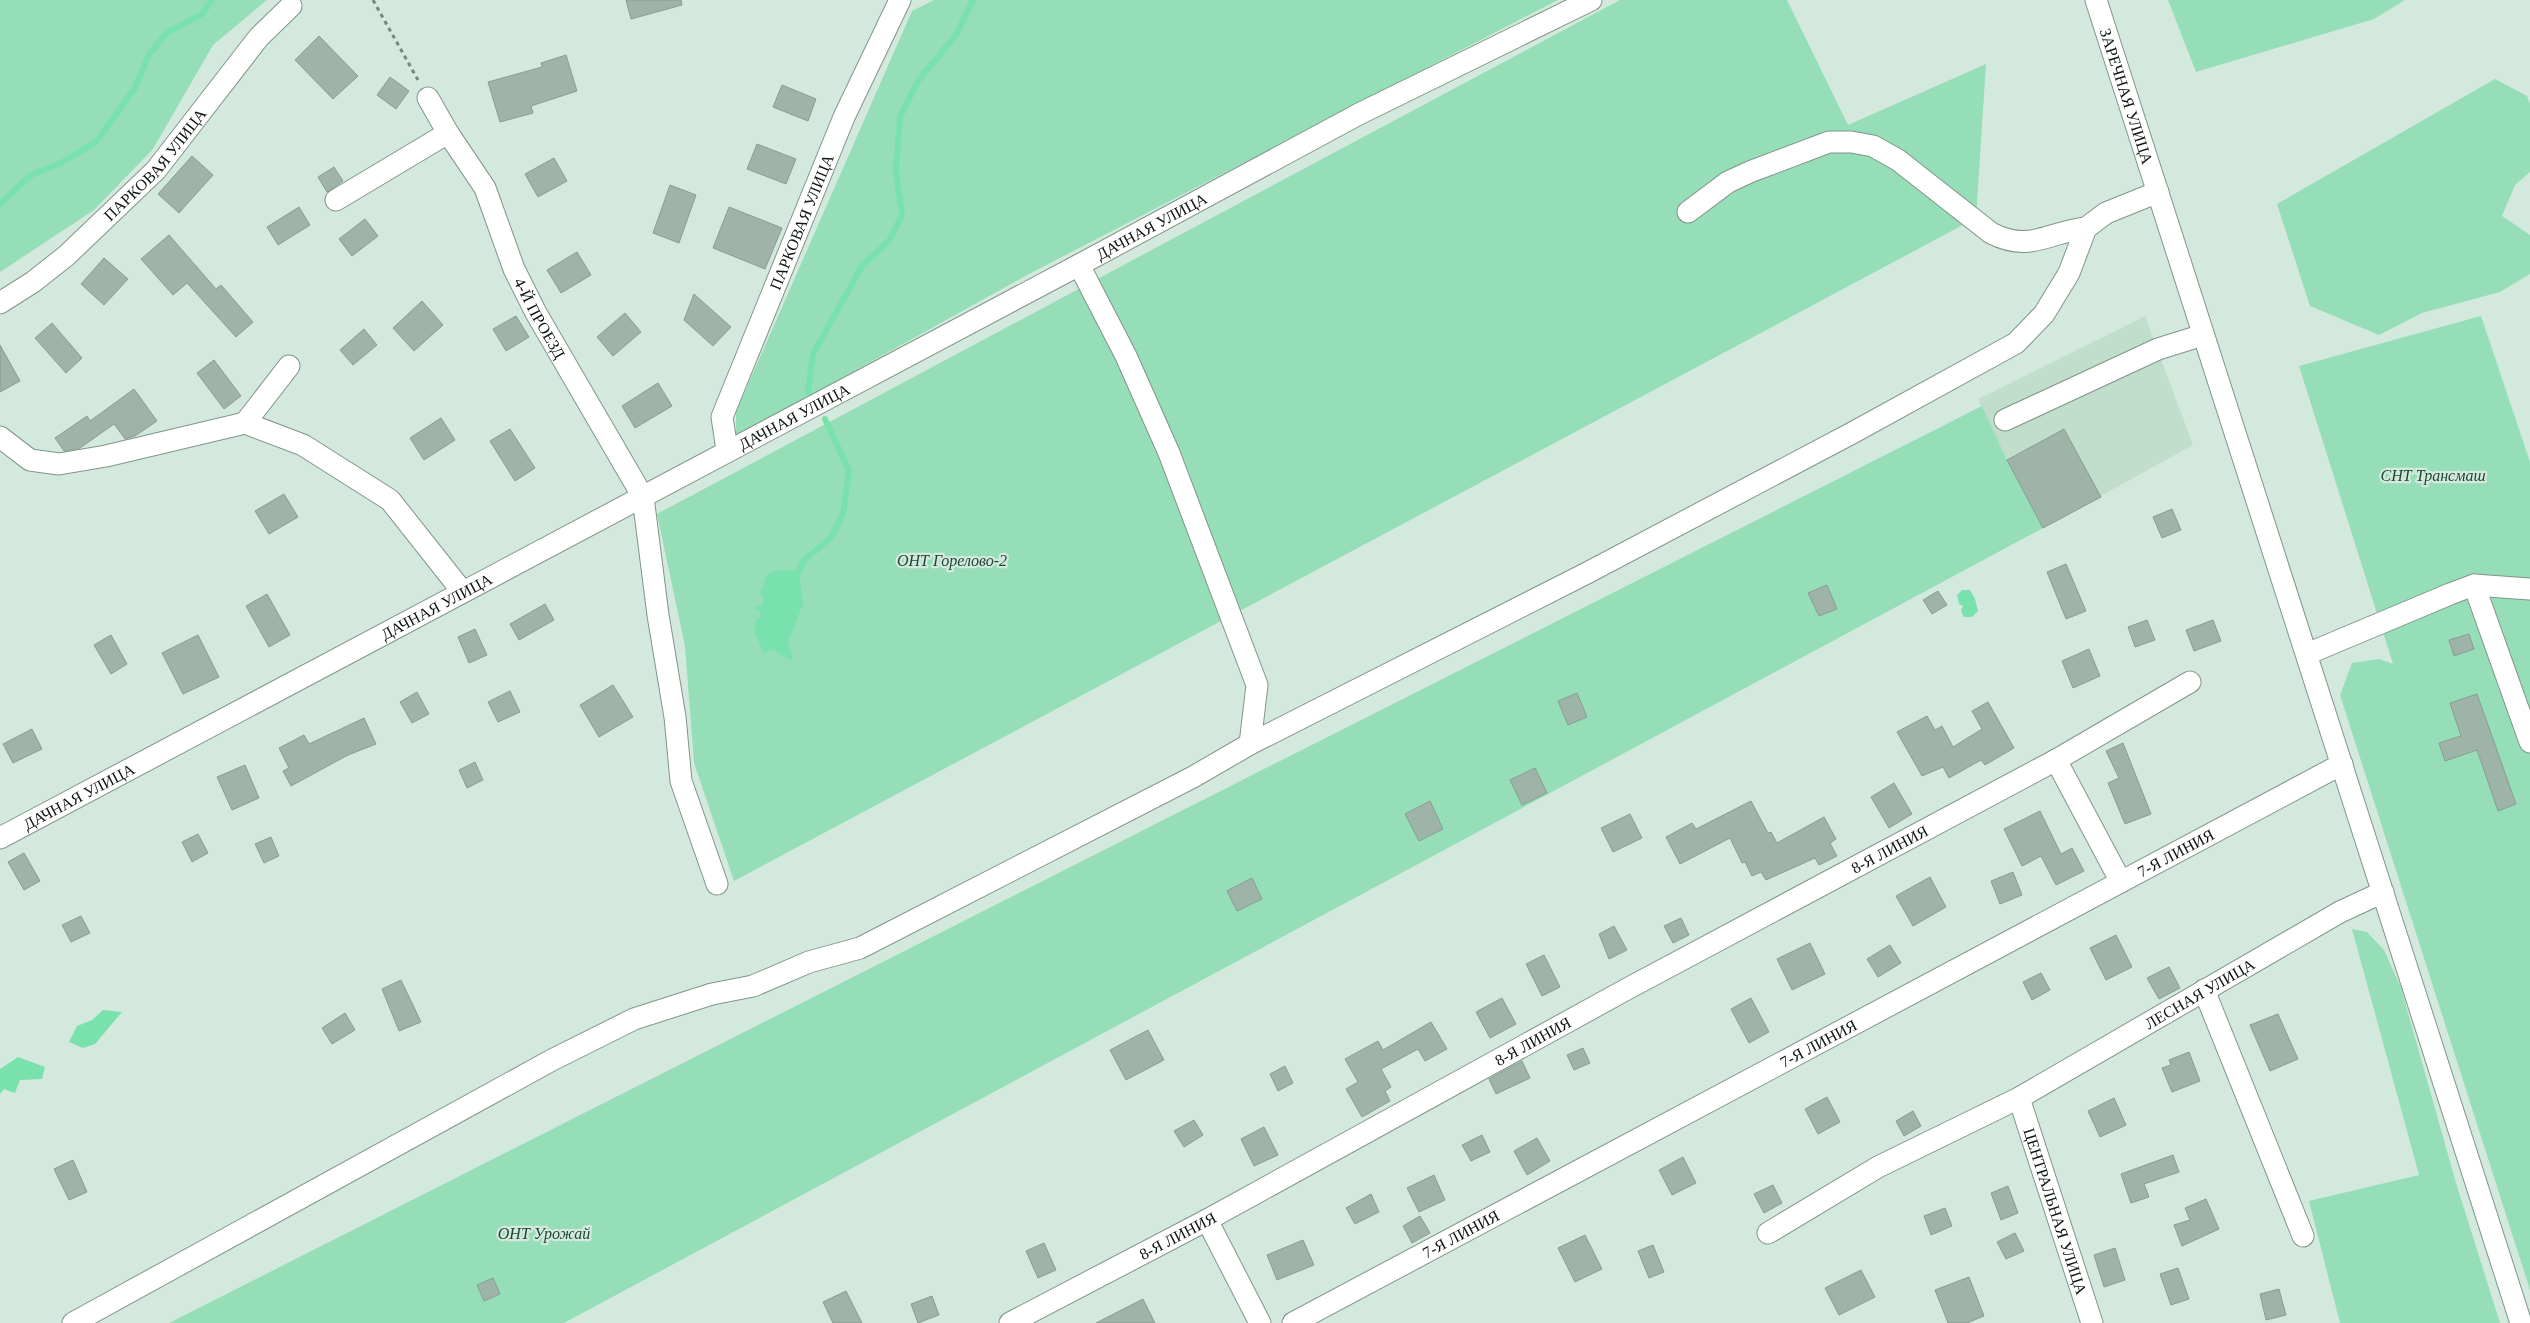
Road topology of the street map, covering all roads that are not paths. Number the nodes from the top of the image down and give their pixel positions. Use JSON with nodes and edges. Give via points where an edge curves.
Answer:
{"nodes":[{"id":1,"x":900,"y":0,"type":"edge"},
{"id":2,"x":1591,"y":0,"type":"edge"},
{"id":3,"x":2096,"y":0,"type":"edge"},
{"id":4,"x":290,"y":6,"type":"dead end"},
{"id":5,"x":428,"y":98,"type":"road end"},
{"id":6,"x":448,"y":133,"type":"junction"},
{"id":7,"x":2158,"y":192,"type":"junction"},
{"id":8,"x":336,"y":200,"type":"dead end"},
{"id":9,"x":1688,"y":212,"type":"dead end"},
{"id":10,"x":2086,"y":228,"type":"junction"},
{"id":11,"x":1079,"y":265,"type":"junction"},
{"id":12,"x":0,"y":303,"type":"edge"},
{"id":13,"x":2203,"y":335,"type":"junction"},
{"id":14,"x":289,"y":366,"type":"dead end"},
{"id":15,"x":2005,"y":420,"type":"dead end"},
{"id":16,"x":245,"y":423,"type":"junction"},
{"id":17,"x":0,"y":437,"type":"edge"},
{"id":18,"x":727,"y":450,"type":"junction"},
{"id":19,"x":644,"y":497,"type":"junction"},
{"id":20,"x":2474,"y":585,"type":"junction"},
{"id":21,"x":2530,"y":589,"type":"edge"},
{"id":22,"x":462,"y":590,"type":"junction"},
{"id":23,"x":2307,"y":654,"type":"junction"},
{"id":24,"x":2190,"y":682,"type":"dead end"},
{"id":25,"x":2530,"y":742,"type":"edge"},
{"id":26,"x":1250,"y":744,"type":"junction"},
{"id":27,"x":2056,"y":760,"type":"junction"},
{"id":28,"x":2342,"y":764,"type":"junction"},
{"id":29,"x":0,"y":838,"type":"edge"},
{"id":30,"x":2121,"y":882,"type":"junction"},
{"id":31,"x":717,"y":884,"type":"dead end"},
{"id":32,"x":2383,"y":892,"type":"junction"},
{"id":33,"x":2204,"y":990,"type":"junction"},
{"id":34,"x":2019,"y":1098,"type":"junction"},
{"id":35,"x":1207,"y":1220,"type":"junction"},
{"id":36,"x":1768,"y":1234,"type":"dead end"},
{"id":37,"x":2303,"y":1236,"type":"dead end"},
{"id":38,"x":73,"y":1323,"type":"edge"},
{"id":39,"x":1010,"y":1323,"type":"edge"},
{"id":40,"x":1260,"y":1323,"type":"edge"},
{"id":41,"x":1293,"y":1323,"type":"edge"},
{"id":42,"x":2092,"y":1323,"type":"edge"},
{"id":43,"x":2521,"y":1323,"type":"edge"}],
"edges":[{"from":1,"to":18,"type":"street","name":"ПАРКОВАЯ УЛИЦА","via":[[844,117],[722,417]]},
{"from":2,"to":11,"type":"street","name":"ДАЧНАЯ УЛИЦА","via":[[1358,114]]},
{"from":3,"to":7,"type":"street","name":"ЗАРЕЧНАЯ УЛИЦА"},
{"from":4,"to":12,"type":"street","name":"ПАРКОВАЯ УЛИЦА","via":[[259,38],[156,170],[66,256]]},
{"from":5,"to":6,"type":"street","name":"4-Й ПРОЕЗД"},
{"from":6,"to":8,"type":"street"},
{"from":6,"to":19,"type":"street","name":"4-Й ПРОЕЗД","via":[[484,188],[514,269],[536,314]]},
{"from":7,"to":10,"type":"street","via":[[2106,213]]},
{"from":7,"to":13,"type":"street","name":"ЗАРЕЧНАЯ УЛИЦА"},
{"from":9,"to":10,"type":"street","via":[[1728,182],[1752,171],[1829,142],[1851,142],[1873,146],[1898,160],[1991,233],[2006,241],[2022,243]]},
{"from":10,"to":26,"type":"street","via":[[2068,273],[2044,314],[2016,343],[1587,574]]},
{"from":11,"to":18,"type":"street","name":"ДАЧНАЯ УЛИЦА"},
{"from":11,"to":26,"type":"street","via":[[1126,356],[1169,453],[1257,684]]},
{"from":13,"to":15,"type":"street","via":[[2158,349]]},
{"from":13,"to":23,"type":"street","name":"ЗАРЕЧНАЯ УЛИЦА"},
{"from":14,"to":16,"type":"street"},
{"from":16,"to":17,"type":"street","via":[[59,464],[30,460]]},
{"from":16,"to":22,"type":"street","via":[[303,446],[390,500]]},
{"from":18,"to":19,"type":"street","name":"ДАЧНАЯ УЛИЦА"},
{"from":19,"to":22,"type":"street","name":"ДАЧНАЯ УЛИЦА"},
{"from":19,"to":31,"type":"street","via":[[658,615],[676,717],[681,782]]},
{"from":20,"to":21,"type":"street"},
{"from":20,"to":23,"type":"street"},
{"from":20,"to":25,"type":"street"},
{"from":22,"to":29,"type":"street","name":"ДАЧНАЯ УЛИЦА"},
{"from":23,"to":28,"type":"street","name":"ЗАРЕЧНАЯ УЛИЦА"},
{"from":24,"to":27,"type":"street","name":"8-Я ЛИНИЯ"},
{"from":26,"to":38,"type":"street","via":[[1193,777],[860,948],[809,962],[753,986],[712,994],[634,1018]]},
{"from":27,"to":30,"type":"street"},
{"from":27,"to":35,"type":"street","name":"8-Я ЛИНИЯ","via":[[1635,985]]},
{"from":28,"to":30,"type":"street","name":"7-Я ЛИНИЯ"},
{"from":28,"to":32,"type":"street","name":"ЗАРЕЧНАЯ УЛИЦА"},
{"from":30,"to":41,"type":"street","name":"7-Я ЛИНИЯ"},
{"from":32,"to":33,"type":"street","name":"ЛЕСНАЯ УЛИЦА","via":[[2340,912]]},
{"from":32,"to":43,"type":"street","name":"ЗАРЕЧНАЯ УЛИЦА"},
{"from":33,"to":34,"type":"street","name":"ЛЕСНАЯ УЛИЦА"},
{"from":33,"to":37,"type":"street"},
{"from":34,"to":36,"type":"street","name":"ЛЕСНАЯ УЛИЦА","via":[[1878,1167]]},
{"from":34,"to":42,"type":"street","name":"ЦЕНТРАЛЬНАЯ УЛИЦА"},
{"from":35,"to":39,"type":"street","name":"8-Я ЛИНИЯ"},
{"from":35,"to":40,"type":"street"}]}
